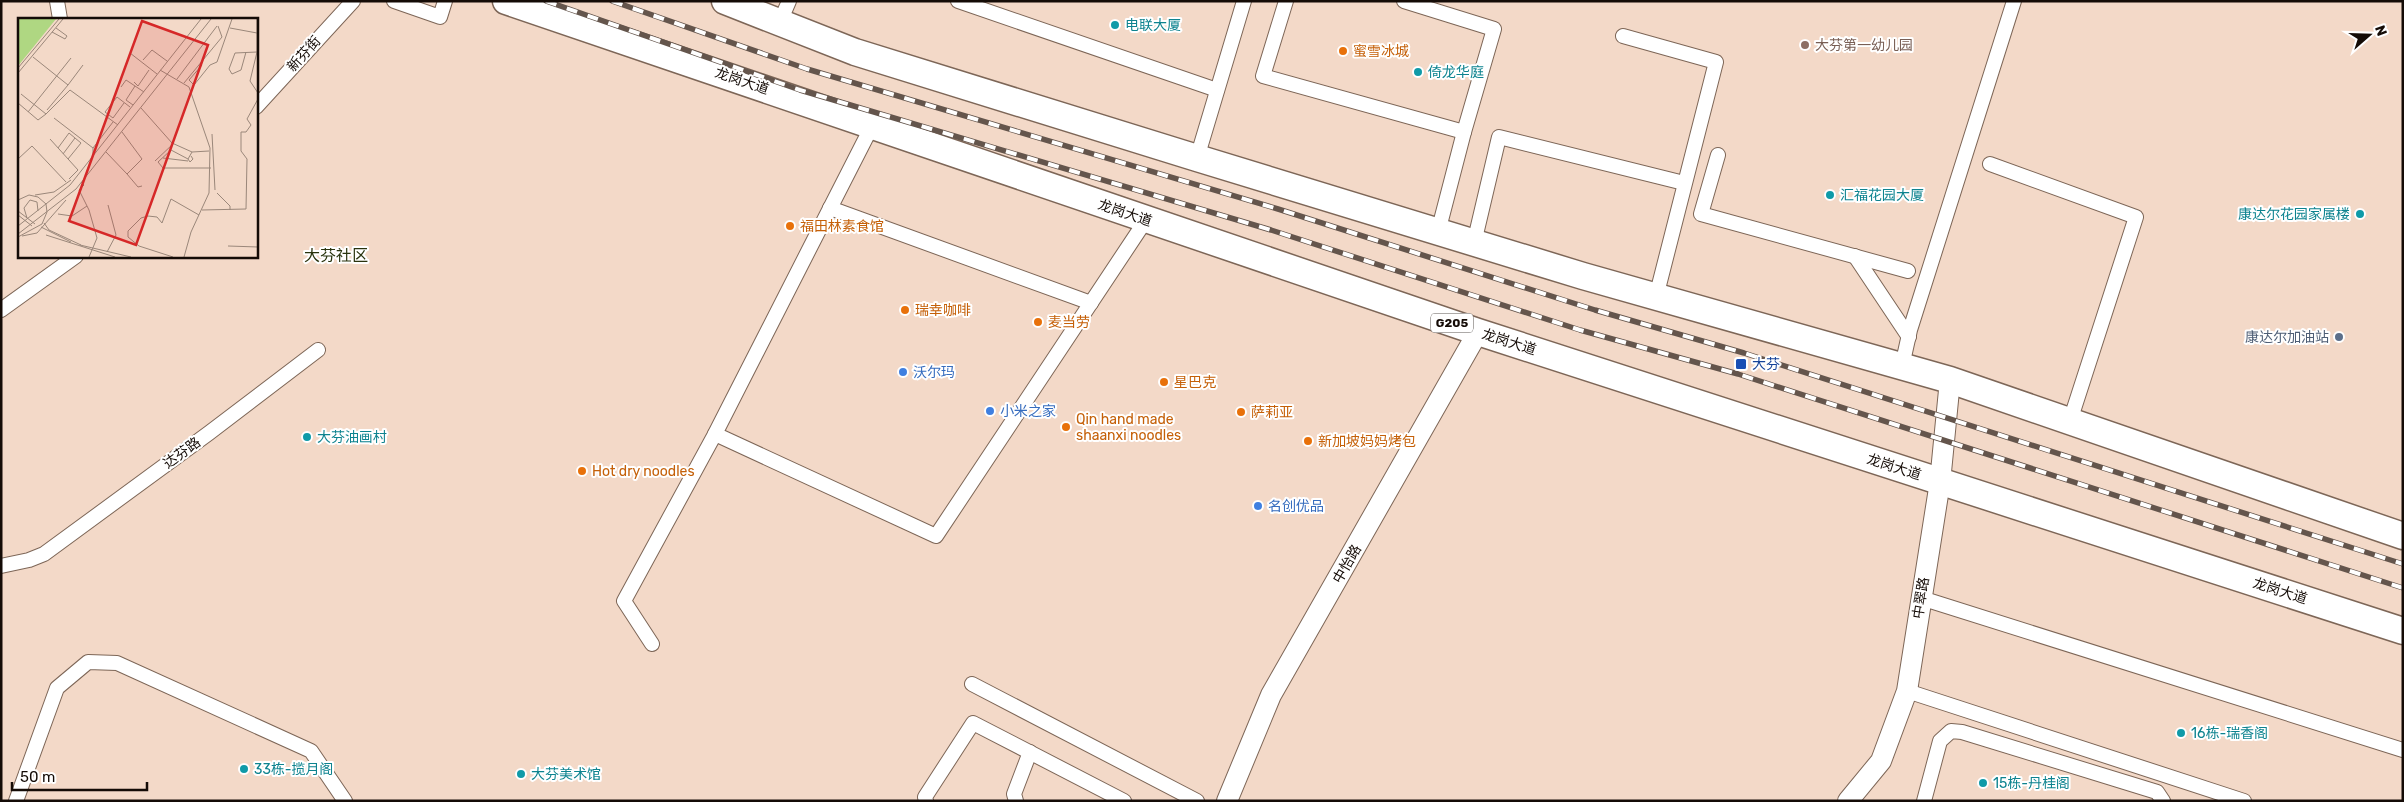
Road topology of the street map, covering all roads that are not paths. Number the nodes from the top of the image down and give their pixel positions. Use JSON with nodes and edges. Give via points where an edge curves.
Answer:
{"nodes":[{"id":1,"x":57,"y":1,"type":"edge"},
{"id":2,"x":353,"y":1,"type":"edge"},
{"id":3,"x":394,"y":1,"type":"edge"},
{"id":4,"x":445,"y":1,"type":"edge"},
{"id":5,"x":506,"y":1,"type":"edge"},
{"id":6,"x":725,"y":1,"type":"edge"},
{"id":7,"x":958,"y":1,"type":"edge"},
{"id":8,"x":1244,"y":1,"type":"edge"},
{"id":9,"x":1286,"y":1,"type":"edge"},
{"id":10,"x":1404,"y":1,"type":"edge"},
{"id":11,"x":2014,"y":1,"type":"edge"},
{"id":12,"x":784,"y":12,"type":"edge"},
{"id":13,"x":60,"y":18,"type":"edge"},
{"id":14,"x":1623,"y":36,"type":"dead end"},
{"id":15,"x":1217,"y":90,"type":"junction"},
{"id":16,"x":258,"y":105,"type":"edge"},
{"id":17,"x":872,"y":126,"type":"junction"},
{"id":18,"x":1464,"y":132,"type":"junction"},
{"id":19,"x":1718,"y":155,"type":"dead end"},
{"id":20,"x":1197,"y":158,"type":"junction"},
{"id":21,"x":1990,"y":164,"type":"dead end"},
{"id":22,"x":1684,"y":183,"type":"junction"},
{"id":23,"x":830,"y":208,"type":"junction"},
{"id":24,"x":1146,"y":220,"type":"junction"},
{"id":25,"x":1438,"y":232,"type":"junction"},
{"id":26,"x":1474,"y":243,"type":"junction"},
{"id":27,"x":1855,"y":256,"type":"junction"},
{"id":28,"x":73,"y":258,"type":"edge"},
{"id":29,"x":1908,"y":271,"type":"dead end"},
{"id":30,"x":1656,"y":297,"type":"junction"},
{"id":31,"x":1091,"y":303,"type":"junction"},
{"id":32,"x":1,"y":310,"type":"edge"},
{"id":33,"x":1478,"y":332,"type":"junction"},
{"id":34,"x":1909,"y":337,"type":"junction"},
{"id":35,"x":318,"y":350,"type":"dead end"},
{"id":36,"x":1902,"y":366,"type":"junction"},
{"id":37,"x":1950,"y":380,"type":"junction"},
{"id":38,"x":2070,"y":422,"type":"junction"},
{"id":39,"x":715,"y":434,"type":"junction"},
{"id":40,"x":1940,"y":482,"type":"junction"},
{"id":41,"x":2403,"y":536,"type":"edge"},
{"id":42,"x":1,"y":566,"type":"edge"},
{"id":43,"x":1921,"y":598,"type":"junction"},
{"id":44,"x":2403,"y":631,"type":"edge"},
{"id":45,"x":652,"y":644,"type":"dead end"},
{"id":46,"x":972,"y":684,"type":"dead end"},
{"id":47,"x":1907,"y":691,"type":"junction"},
{"id":48,"x":2403,"y":750,"type":"edge"},
{"id":49,"x":1030,"y":752,"type":"junction"},
{"id":50,"x":16,"y":801,"type":"edge"},
{"id":51,"x":345,"y":801,"type":"edge"},
{"id":52,"x":926,"y":801,"type":"edge"},
{"id":53,"x":1016,"y":801,"type":"edge"},
{"id":54,"x":1124,"y":801,"type":"edge"},
{"id":55,"x":1197,"y":801,"type":"edge"},
{"id":56,"x":1227,"y":801,"type":"edge"},
{"id":57,"x":1848,"y":801,"type":"edge"},
{"id":58,"x":1924,"y":801,"type":"edge"},
{"id":59,"x":2164,"y":801,"type":"edge"},
{"id":60,"x":2244,"y":801,"type":"edge"}],
"edges":[{"from":1,"to":13,"type":"street"},
{"from":2,"to":16,"type":"street","name":"新芬街"},
{"from":3,"to":4,"type":"street","via":[[440,17]]},
{"from":5,"to":17,"type":"highway","name":"龙岗大道","number":"G205"},
{"from":6,"to":12,"type":"highway"},
{"from":7,"to":15,"type":"street"},
{"from":8,"to":15,"type":"street"},
{"from":9,"to":18,"type":"street","via":[[1263,76]]},
{"from":10,"to":18,"type":"street","via":[[1494,29]]},
{"from":11,"to":34,"type":"street"},
{"from":12,"to":20,"type":"highway","via":[[854,52]]},
{"from":14,"to":22,"type":"street","via":[[1716,62]]},
{"from":15,"to":20,"type":"street"},
{"from":17,"to":23,"type":"street"},
{"from":17,"to":24,"type":"highway","name":"龙岗大道","number":"G205"},
{"from":18,"to":25,"type":"street"},
{"from":19,"to":27,"type":"street","via":[[1701,214]]},
{"from":20,"to":25,"type":"highway"},
{"from":21,"to":38,"type":"street","via":[[2136,217]]},
{"from":22,"to":26,"type":"street","via":[[1499,137]]},
{"from":22,"to":30,"type":"street"},
{"from":23,"to":31,"type":"street"},
{"from":23,"to":39,"type":"street"},
{"from":24,"to":31,"type":"street"},
{"from":24,"to":33,"type":"highway","name":"龙岗大道","number":"G205"},
{"from":25,"to":26,"type":"highway"},
{"from":26,"to":30,"type":"highway"},
{"from":27,"to":29,"type":"street"},
{"from":27,"to":34,"type":"street"},
{"from":28,"to":32,"type":"street"},
{"from":30,"to":36,"type":"highway"},
{"from":31,"to":39,"type":"street","via":[[936,536]]},
{"from":33,"to":40,"type":"highway","name":"龙岗大道","number":"G205"},
{"from":33,"to":56,"type":"street","name":"中怡路","via":[[1271,695]]},
{"from":34,"to":36,"type":"street"},
{"from":35,"to":42,"type":"street","name":"达芬路","via":[[44,554]]},
{"from":36,"to":37,"type":"highway"},
{"from":37,"to":38,"type":"highway"},
{"from":37,"to":40,"type":"street","name":"中翠路"},
{"from":38,"to":41,"type":"highway"},
{"from":39,"to":45,"type":"street","via":[[624,601]]},
{"from":40,"to":43,"type":"street","name":"中翠路"},
{"from":40,"to":44,"type":"highway","name":"龙岗大道","number":"G205"},
{"from":43,"to":47,"type":"street","name":"中翠路"},
{"from":43,"to":48,"type":"street"},
{"from":46,"to":55,"type":"street"},
{"from":47,"to":57,"type":"street","name":"中翠路","via":[[1881,761]]},
{"from":47,"to":60,"type":"street"},
{"from":49,"to":52,"type":"street","via":[[973,723],[925,797]]},
{"from":49,"to":53,"type":"street","via":[[1014,794]]},
{"from":49,"to":54,"type":"street"},
{"from":50,"to":51,"type":"street","via":[[57,688],[88,662],[117,663],[310,750]]},
{"from":58,"to":59,"type":"street","via":[[1940,741],[1951,731],[2156,792]]}]}
